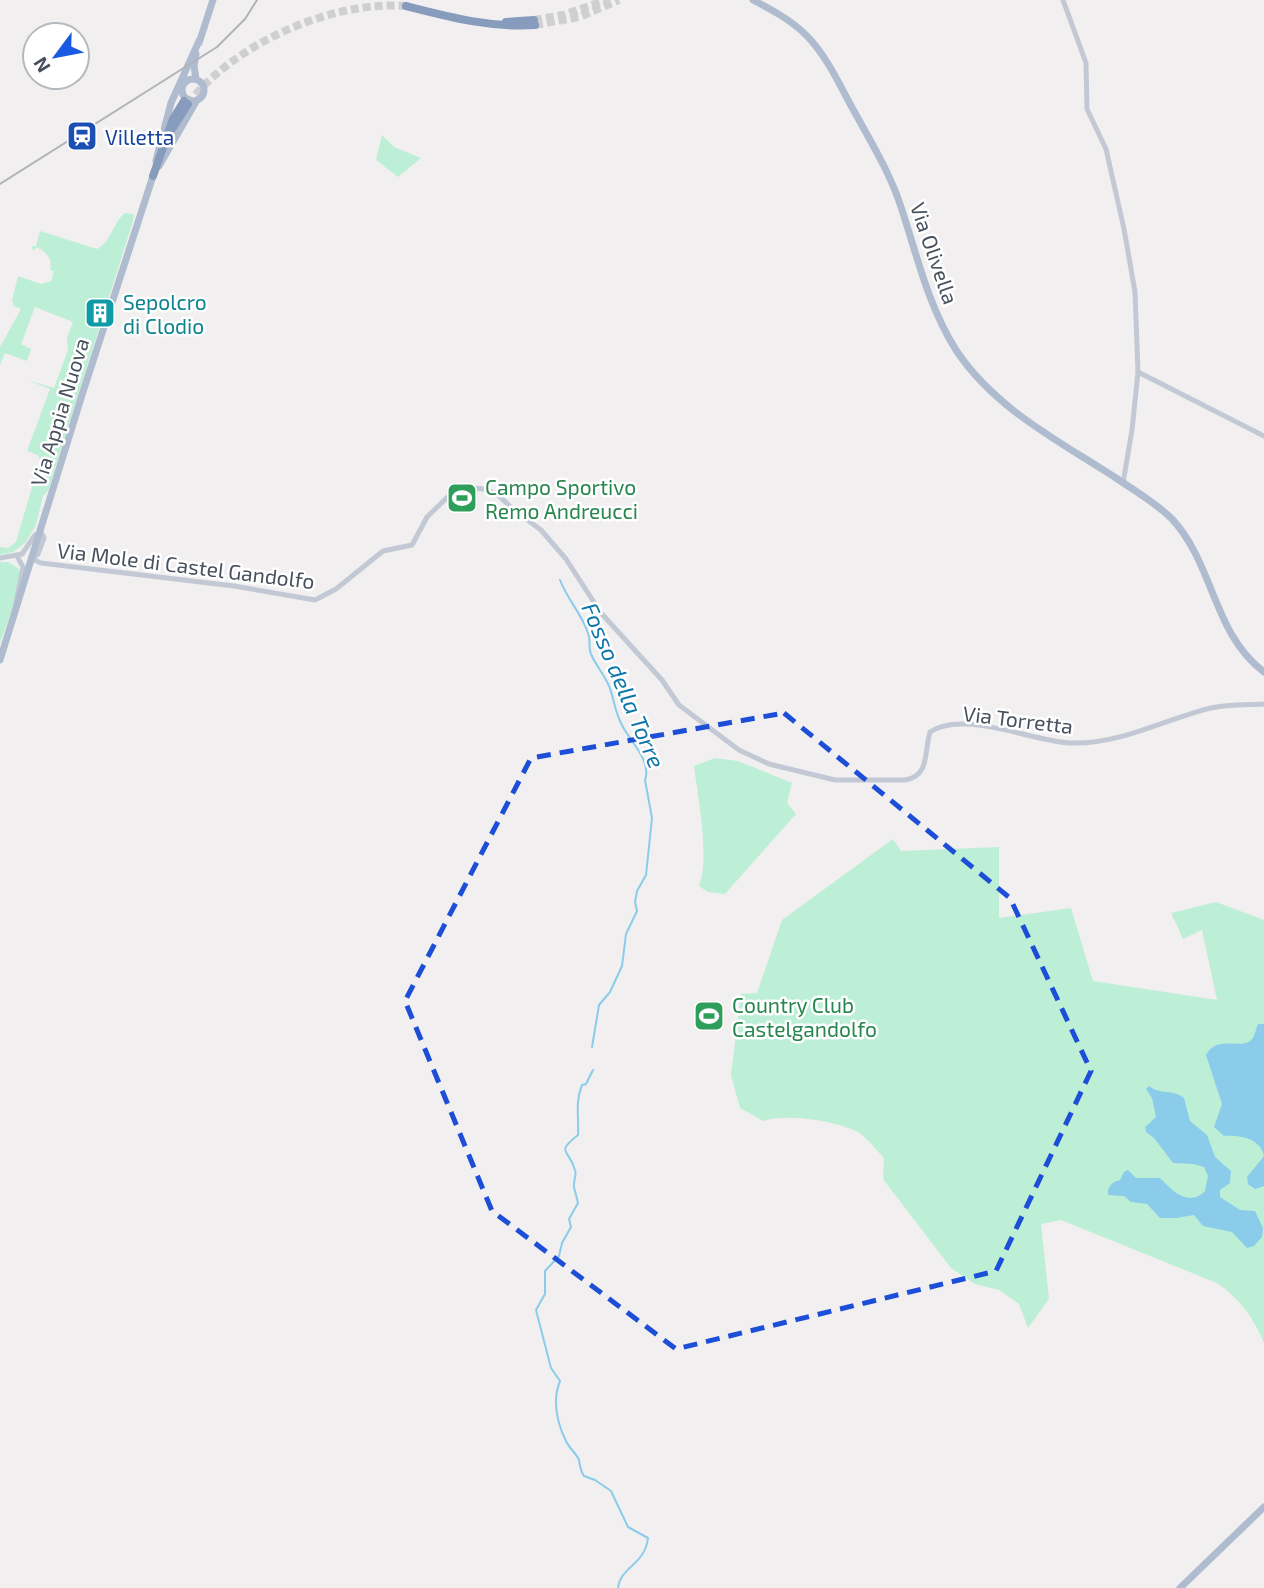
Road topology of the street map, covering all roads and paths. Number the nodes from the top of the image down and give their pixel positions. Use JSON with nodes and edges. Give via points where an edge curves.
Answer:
{"nodes":[{"id":1,"x":213,"y":0,"type":"edge"},
{"id":2,"x":753,"y":0,"type":"edge"},
{"id":3,"x":1063,"y":0,"type":"edge"},
{"id":4,"x":406,"y":4,"type":"edge"},
{"id":5,"x":535,"y":23,"type":"tunnel mouth"},
{"id":6,"x":200,"y":41,"type":"junction"},
{"id":7,"x":183,"y":75,"type":"junction"},
{"id":8,"x":196,"y":79,"type":"junction"},
{"id":9,"x":187,"y":97,"type":"junction"},
{"id":10,"x":166,"y":118,"type":"junction"},
{"id":11,"x":153,"y":176,"type":"junction"},
{"id":12,"x":1138,"y":372,"type":"junction"},
{"id":13,"x":1264,"y":436,"type":"edge"},
{"id":14,"x":1123,"y":483,"type":"junction"},
{"id":15,"x":458,"y":487,"type":"joint"},
{"id":16,"x":41,"y":533,"type":"junction"},
{"id":17,"x":15,"y":557,"type":"junction"},
{"id":18,"x":0,"y":558,"type":"edge"},
{"id":19,"x":32,"y":559,"type":"junction"},
{"id":20,"x":17,"y":610,"type":"junction"},
{"id":21,"x":0,"y":660,"type":"edge"},
{"id":22,"x":1264,"y":671,"type":"edge"},
{"id":23,"x":1264,"y":704,"type":"edge"},
{"id":24,"x":1264,"y":1507,"type":"edge"},
{"id":25,"x":1180,"y":1588,"type":"edge"}],
"edges":[{"from":1,"to":6,"type":"main road","name":"Via Appia Nuova"},
{"from":2,"to":14,"type":"main road","name":"Via Olivella","via":[[797,27],[829,66],[889,177],[932,304],[962,359],[1022,418]]},
{"from":3,"to":12,"type":"street","via":[[1085,60],[1087,109],[1105,146],[1124,229],[1136,306]]},
{"from":4,"to":5,"type":"highway","via":[[477,23]]},
{"from":6,"to":7,"type":"main road","name":"Via Appia Nuova"},
{"from":6,"to":8,"type":"main road","name":"Via Appia Nuova","via":[[194,64]]},
{"from":7,"to":9,"type":"main road"},
{"from":7,"to":10,"type":"main road","name":"Via Appia Nuova"},
{"from":8,"to":9,"type":"main road","via":[[190,80]]},
{"from":8,"to":9,"type":"main road","name":"Via Appia Nuova","via":[[204,88],[202,96]]},
{"from":9,"to":10,"type":"main road"},
{"from":9,"to":11,"type":"main road","name":"Via Appia Nuova"},
{"from":9,"to":11,"type":"highway","via":[[173,118]]},
{"from":10,"to":11,"type":"main road","name":"Via Appia Nuova"},
{"from":11,"to":16,"type":"main road","name":"Via Appia Nuova"},
{"from":12,"to":13,"type":"street"},
{"from":12,"to":14,"type":"street"},
{"from":14,"to":22,"type":"main road","name":"Via Olivella","via":[[1160,509],[1181,531],[1233,640]]},
{"from":15,"to":19,"type":"street","name":"Via Mole di Castel Gandolfo","via":[[428,517],[412,545],[383,551],[317,600]]},
{"from":15,"to":23,"type":"street","name":"Via Torretta","via":[[499,494],[541,530],[601,613],[679,705],[745,754],[786,769],[847,781],[907,780],[921,773],[929,735],[936,729],[976,724],[1084,743],[1209,709]]},
{"from":16,"to":17,"type":"street"},
{"from":16,"to":19,"type":"main road","name":"Via Appia Nuova"},
{"from":17,"to":18,"type":"street"},
{"from":17,"to":20,"type":"street","via":[[23,567]]},
{"from":19,"to":20,"type":"main road","name":"Via Appia Nuova"},
{"from":20,"to":21,"type":"main road","name":"Via Appia Nuova"},
{"from":24,"to":25,"type":"main road"}]}
